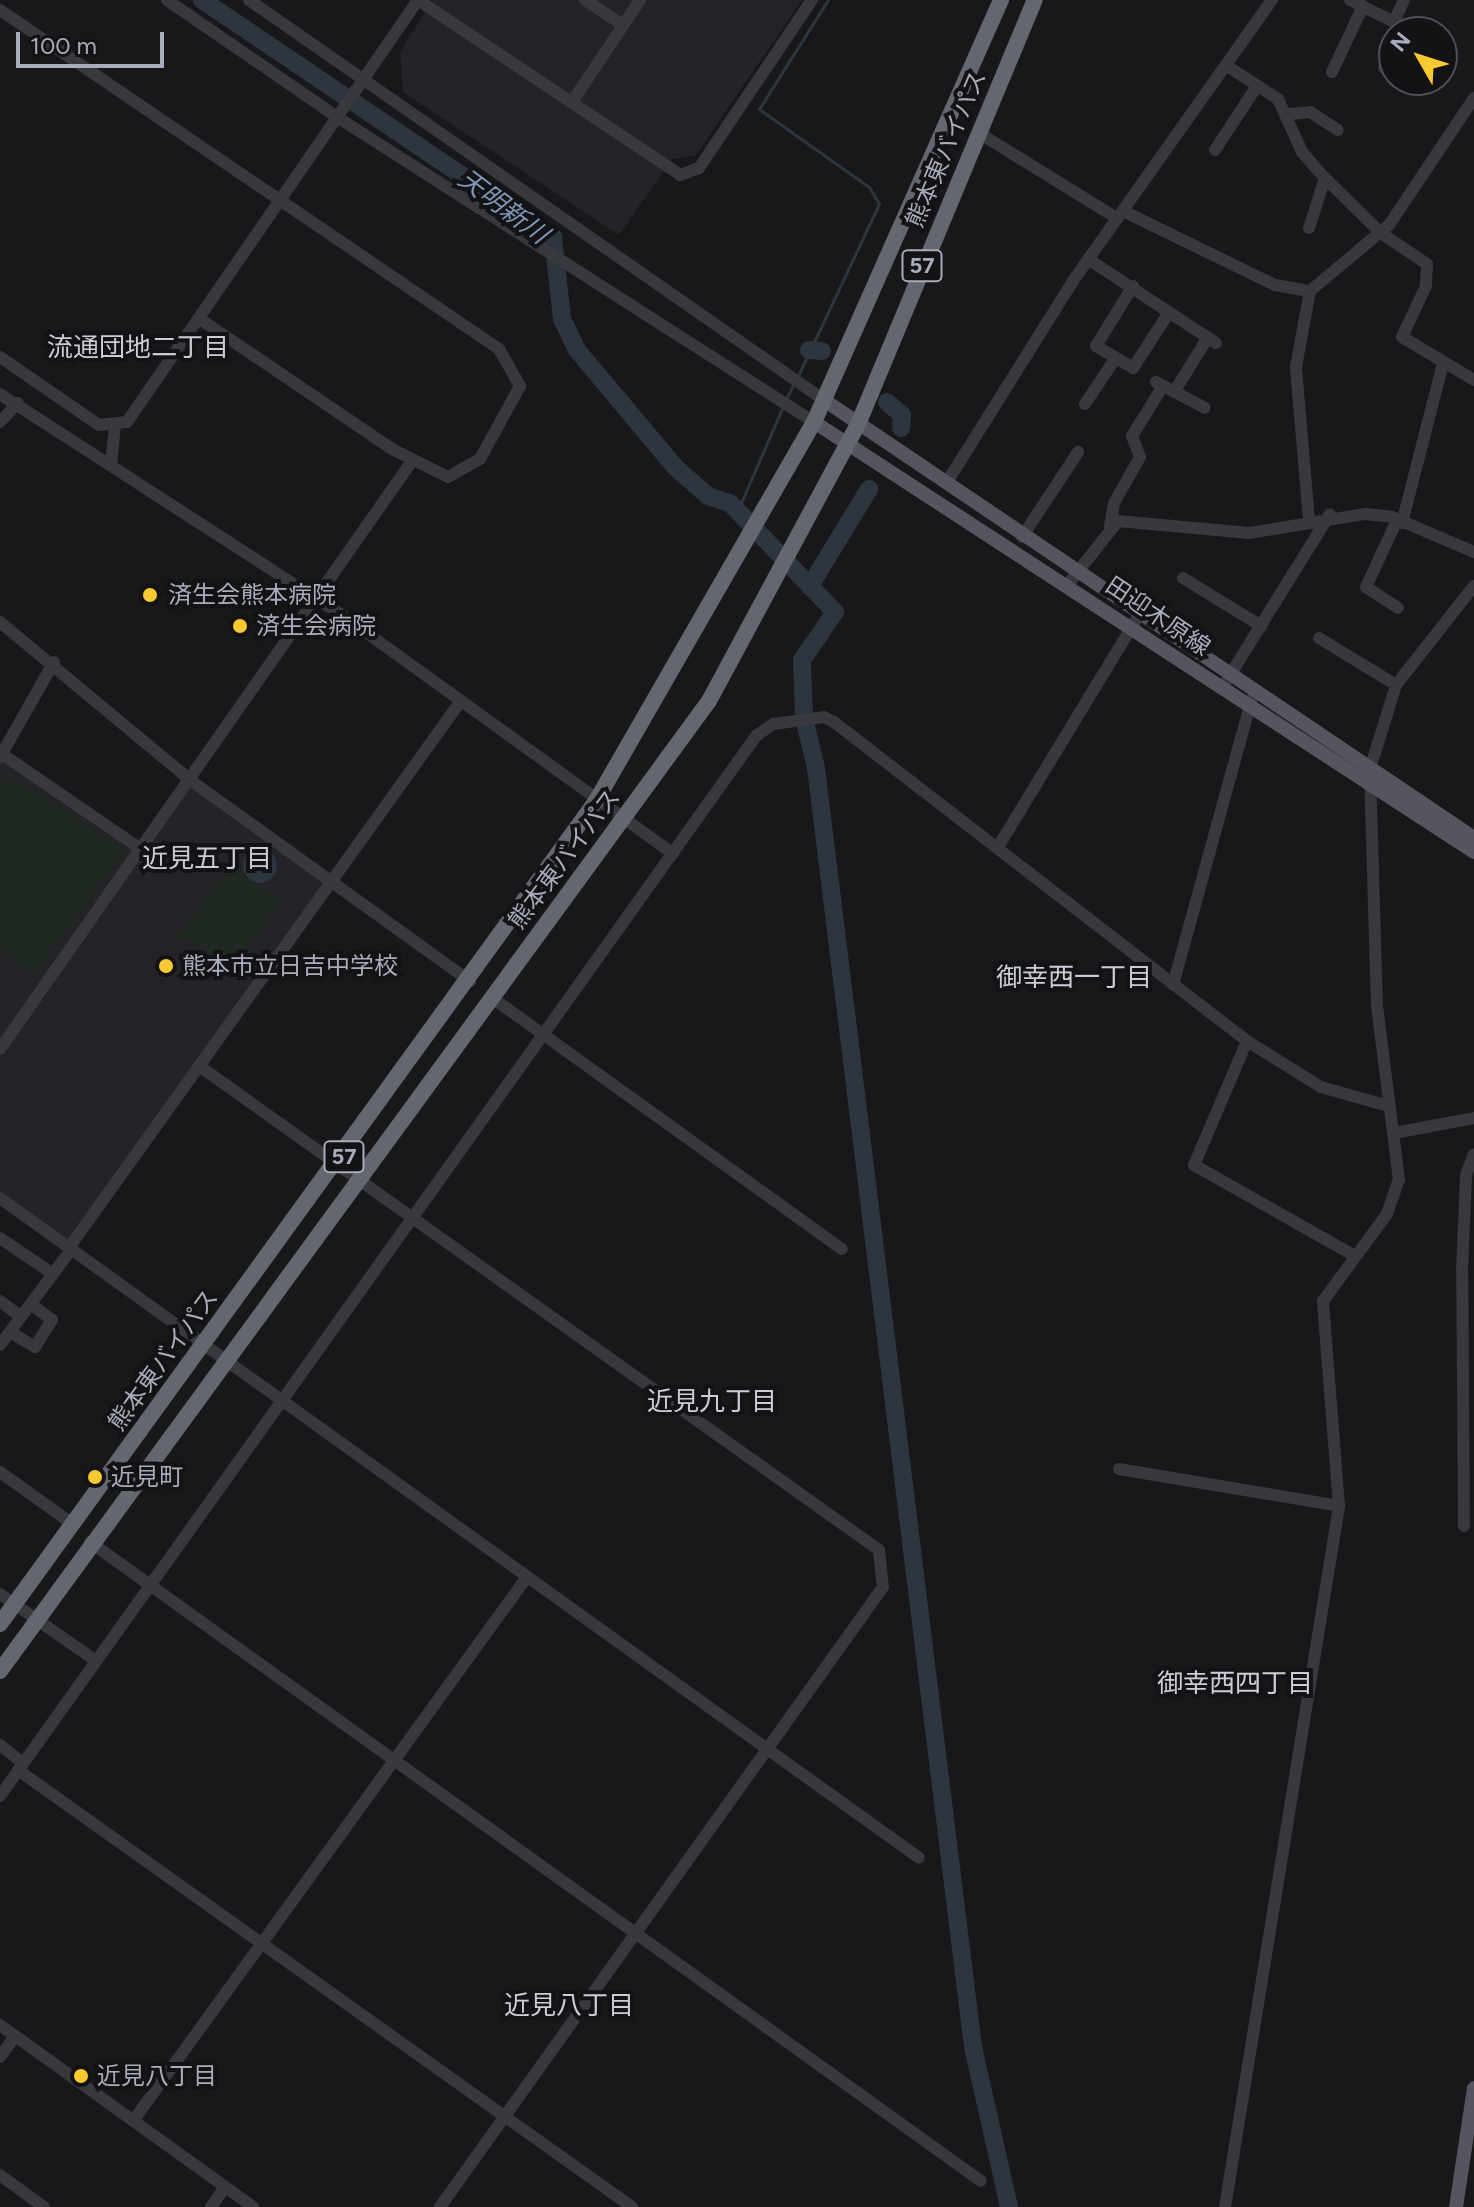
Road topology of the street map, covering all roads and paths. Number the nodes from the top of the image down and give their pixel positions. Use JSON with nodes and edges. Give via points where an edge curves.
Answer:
{"nodes":[{"id":1,"x":167,"y":0,"type":"edge"},
{"id":2,"x":249,"y":0,"type":"edge"},
{"id":3,"x":418,"y":0,"type":"edge"},
{"id":4,"x":585,"y":0,"type":"edge"},
{"id":5,"x":640,"y":0,"type":"edge"},
{"id":6,"x":812,"y":0,"type":"edge"},
{"id":7,"x":1001,"y":0,"type":"edge"},
{"id":8,"x":1035,"y":0,"type":"edge"},
{"id":9,"x":1272,"y":0,"type":"edge"},
{"id":10,"x":1350,"y":0,"type":"edge"},
{"id":11,"x":1363,"y":6,"type":"junction"},
{"id":12,"x":0,"y":10,"type":"edge"},
{"id":13,"x":1380,"y":16,"type":"edge"},
{"id":14,"x":623,"y":25,"type":"junction"},
{"id":15,"x":1227,"y":66,"type":"junction"},
{"id":16,"x":1332,"y":72,"type":"dead end"},
{"id":17,"x":364,"y":82,"type":"junction"},
{"id":18,"x":1257,"y":86,"type":"junction"},
{"id":19,"x":1474,"y":98,"type":"edge"},
{"id":20,"x":572,"y":102,"type":"junction"},
{"id":21,"x":1289,"y":114,"type":"junction"},
{"id":22,"x":340,"y":119,"type":"junction"},
{"id":23,"x":1338,"y":130,"type":"dead end"},
{"id":24,"x":979,"y":133,"type":"junction"},
{"id":25,"x":1215,"y":150,"type":"dead end"},
{"id":26,"x":1325,"y":178,"type":"junction"},
{"id":27,"x":281,"y":202,"type":"junction"},
{"id":28,"x":1120,"y":215,"type":"junction"},
{"id":29,"x":1309,"y":228,"type":"dead end"},
{"id":30,"x":1381,"y":233,"type":"junction"},
{"id":31,"x":1088,"y":259,"type":"junction"},
{"id":32,"x":1133,"y":286,"type":"junction"},
{"id":33,"x":1310,"y":291,"type":"junction"},
{"id":34,"x":1168,"y":314,"type":"junction"},
{"id":35,"x":203,"y":321,"type":"junction"},
{"id":36,"x":0,"y":357,"type":"edge"},
{"id":37,"x":1115,"y":359,"type":"junction"},
{"id":38,"x":1443,"y":363,"type":"junction"},
{"id":39,"x":1474,"y":380,"type":"edge"},
{"id":40,"x":1164,"y":387,"type":"junction"},
{"id":41,"x":0,"y":394,"type":"edge"},
{"id":42,"x":824,"y":400,"type":"junction"},
{"id":43,"x":18,"y":403,"type":"junction"},
{"id":44,"x":1085,"y":404,"type":"dead end"},
{"id":45,"x":1205,"y":408,"type":"dead end"},
{"id":46,"x":0,"y":422,"type":"edge"},
{"id":47,"x":814,"y":422,"type":"junction"},
{"id":48,"x":859,"y":422,"type":"junction"},
{"id":49,"x":115,"y":425,"type":"junction"},
{"id":50,"x":848,"y":442,"type":"junction"},
{"id":51,"x":1078,"y":452,"type":"dead end"},
{"id":52,"x":412,"y":461,"type":"junction"},
{"id":53,"x":111,"y":465,"type":"junction"},
{"id":54,"x":947,"y":482,"type":"junction"},
{"id":55,"x":1330,"y":514,"type":"junction"},
{"id":56,"x":1309,"y":520,"type":"junction"},
{"id":57,"x":1400,"y":522,"type":"junction"},
{"id":58,"x":1110,"y":526,"type":"junction"},
{"id":59,"x":1022,"y":537,"type":"junction"},
{"id":60,"x":1474,"y":552,"type":"edge"},
{"id":61,"x":1072,"y":578,"type":"junction"},
{"id":62,"x":1183,"y":578,"type":"dead end"},
{"id":63,"x":1474,"y":586,"type":"edge"},
{"id":64,"x":319,"y":601,"type":"junction"},
{"id":65,"x":1398,"y":608,"type":"dead end"},
{"id":66,"x":1136,"y":620,"type":"junction"},
{"id":67,"x":0,"y":622,"type":"edge"},
{"id":68,"x":1261,"y":626,"type":"junction"},
{"id":69,"x":1319,"y":638,"type":"dead end"},
{"id":70,"x":54,"y":662,"type":"junction"},
{"id":71,"x":1226,"y":681,"type":"junction"},
{"id":72,"x":1396,"y":685,"type":"junction"},
{"id":73,"x":1252,"y":698,"type":"junction"},
{"id":74,"x":460,"y":702,"type":"junction"},
{"id":75,"x":1,"y":756,"type":"edge"},
{"id":76,"x":1370,"y":776,"type":"junction"},
{"id":77,"x":190,"y":780,"type":"junction"},
{"id":78,"x":596,"y":801,"type":"junction"},
{"id":79,"x":622,"y":819,"type":"junction"},
{"id":80,"x":1474,"y":838,"type":"edge"},
{"id":81,"x":998,"y":847,"type":"junction"},
{"id":82,"x":141,"y":849,"type":"junction"},
{"id":83,"x":1474,"y":852,"type":"edge"},
{"id":84,"x":673,"y":854,"type":"junction"},
{"id":85,"x":334,"y":882,"type":"junction"},
{"id":86,"x":470,"y":981,"type":"junction"},
{"id":87,"x":1173,"y":985,"type":"junction"},
{"id":88,"x":491,"y":997,"type":"junction"},
{"id":89,"x":543,"y":1034,"type":"junction"},
{"id":90,"x":1247,"y":1041,"type":"junction"},
{"id":91,"x":0,"y":1049,"type":"edge"},
{"id":92,"x":202,"y":1068,"type":"junction"},
{"id":93,"x":1388,"y":1106,"type":"junction"},
{"id":94,"x":1474,"y":1118,"type":"edge"},
{"id":95,"x":1394,"y":1133,"type":"junction"},
{"id":96,"x":1474,"y":1154,"type":"edge"},
{"id":97,"x":337,"y":1166,"type":"junction"},
{"id":98,"x":357,"y":1180,"type":"junction"},
{"id":99,"x":0,"y":1198,"type":"edge"},
{"id":100,"x":411,"y":1219,"type":"junction"},
{"id":101,"x":0,"y":1238,"type":"edge"},
{"id":102,"x":842,"y":1249,"type":"dead end"},
{"id":103,"x":69,"y":1250,"type":"junction"},
{"id":104,"x":1351,"y":1254,"type":"junction"},
{"id":105,"x":53,"y":1274,"type":"junction"},
{"id":106,"x":0,"y":1301,"type":"edge"},
{"id":107,"x":31,"y":1304,"type":"junction"},
{"id":108,"x":21,"y":1317,"type":"junction"},
{"id":109,"x":10,"y":1332,"type":"junction"},
{"id":110,"x":203,"y":1344,"type":"junction"},
{"id":111,"x":0,"y":1345,"type":"edge"},
{"id":112,"x":222,"y":1358,"type":"junction"},
{"id":113,"x":282,"y":1400,"type":"junction"},
{"id":114,"x":1119,"y":1469,"type":"dead end"},
{"id":115,"x":0,"y":1472,"type":"edge"},
{"id":116,"x":1339,"y":1506,"type":"junction"},
{"id":117,"x":74,"y":1525,"type":"junction"},
{"id":118,"x":1464,"y":1526,"type":"dead end"},
{"id":119,"x":90,"y":1542,"type":"junction"},
{"id":120,"x":527,"y":1577,"type":"junction"},
{"id":121,"x":150,"y":1586,"type":"junction"},
{"id":122,"x":0,"y":1594,"type":"edge"},
{"id":123,"x":15,"y":1604,"type":"junction"},
{"id":124,"x":36,"y":1618,"type":"junction"},
{"id":125,"x":0,"y":1624,"type":"edge"},
{"id":126,"x":96,"y":1661,"type":"junction"},
{"id":127,"x":0,"y":1668,"type":"edge"},
{"id":128,"x":0,"y":1745,"type":"edge"},
{"id":129,"x":766,"y":1751,"type":"junction"},
{"id":130,"x":393,"y":1762,"type":"junction"},
{"id":131,"x":21,"y":1766,"type":"junction"},
{"id":132,"x":0,"y":1796,"type":"edge"},
{"id":133,"x":919,"y":1858,"type":"dead end"},
{"id":134,"x":633,"y":1936,"type":"junction"},
{"id":135,"x":263,"y":1942,"type":"junction"},
{"id":136,"x":0,"y":2025,"type":"edge"},
{"id":137,"x":15,"y":2036,"type":"junction"},
{"id":138,"x":0,"y":2057,"type":"edge"},
{"id":139,"x":1474,"y":2088,"type":"edge"},
{"id":140,"x":505,"y":2116,"type":"junction"},
{"id":141,"x":133,"y":2121,"type":"junction"},
{"id":142,"x":0,"y":2175,"type":"edge"},
{"id":143,"x":981,"y":2181,"type":"dead end"},
{"id":144,"x":225,"y":2187,"type":"junction"},
{"id":145,"x":44,"y":2207,"type":"edge"},
{"id":146,"x":211,"y":2207,"type":"edge"},
{"id":147,"x":253,"y":2207,"type":"edge"},
{"id":148,"x":440,"y":2207,"type":"edge"},
{"id":149,"x":632,"y":2207,"type":"edge"},
{"id":150,"x":1225,"y":2207,"type":"edge"},
{"id":151,"x":1456,"y":2207,"type":"edge"}],
"edges":[{"from":1,"to":22,"type":"street"},
{"from":2,"to":17,"type":"street"},
{"from":3,"to":17,"type":"street"},
{"from":3,"to":20,"type":"street"},
{"from":4,"to":14,"type":"street"},
{"from":5,"to":14,"type":"street"},
{"from":6,"to":20,"type":"street","via":[[699,168],[680,175]]},
{"from":7,"to":42,"type":"highway","name":"熊本東バイパス","number":"57"},
{"from":8,"to":24,"type":"highway","name":"熊本東バイパス","number":"57"},
{"from":9,"to":15,"type":"street"},
{"from":10,"to":11,"type":"street"},
{"from":11,"to":13,"type":"street"},
{"from":11,"to":16,"type":"street"},
{"from":12,"to":27,"type":"street"},
{"from":14,"to":20,"type":"street"},
{"from":15,"to":18,"type":"street"},
{"from":15,"to":28,"type":"street"},
{"from":17,"to":22,"type":"street"},
{"from":17,"to":42,"type":"street","via":[[734,343]]},
{"from":18,"to":21,"type":"street"},
{"from":18,"to":25,"type":"street"},
{"from":19,"to":30,"type":"street"},
{"from":21,"to":23,"type":"street","via":[[1310,112]]},
{"from":21,"to":26,"type":"street","via":[[1302,152]]},
{"from":22,"to":27,"type":"street"},
{"from":22,"to":47,"type":"street"},
{"from":24,"to":28,"type":"street"},
{"from":24,"to":48,"type":"highway","name":"熊本東バイパス","number":"57"},
{"from":26,"to":29,"type":"street"},
{"from":26,"to":30,"type":"street"},
{"from":27,"to":35,"type":"street"},
{"from":27,"to":52,"type":"street","via":[[514,364],[520,386],[513,407],[470,469],[448,477]]},
{"from":28,"to":31,"type":"street"},
{"from":28,"to":33,"type":"street","via":[[1275,285]]},
{"from":30,"to":33,"type":"street"},
{"from":30,"to":38,"type":"street","via":[[1427,264],[1426,286],[1402,337]]},
{"from":31,"to":32,"type":"street"},
{"from":31,"to":54,"type":"street"},
{"from":32,"to":34,"type":"street"},
{"from":32,"to":37,"type":"street","via":[[1096,346]]},
{"from":33,"to":56,"type":"street","via":[[1296,367]]},
{"from":34,"to":37,"type":"street","via":[[1133,368]]},
{"from":34,"to":40,"type":"street","via":[[1212,341]]},
{"from":35,"to":49,"type":"street","via":[[143,406]]},
{"from":35,"to":52,"type":"street"},
{"from":36,"to":49,"type":"street","via":[[80,414]]},
{"from":37,"to":44,"type":"street"},
{"from":38,"to":39,"type":"street"},
{"from":38,"to":57,"type":"street"},
{"from":40,"to":45,"type":"street"},
{"from":40,"to":58,"type":"street","via":[[1132,436],[1140,457],[1114,503]]},
{"from":41,"to":43,"type":"street"},
{"from":42,"to":47,"type":"highway","name":"熊本東バイパス","number":"57"},
{"from":42,"to":48,"type":"main road","name":"田迎木原線"},
{"from":43,"to":46,"type":"street"},
{"from":43,"to":53,"type":"street"},
{"from":47,"to":50,"type":"main road","name":"田迎木原線"},
{"from":47,"to":78,"type":"highway","name":"熊本東バイパス","number":"57"},
{"from":48,"to":50,"type":"highway","name":"熊本東バイパス","number":"57"},
{"from":48,"to":54,"type":"main road","name":"田迎木原線"},
{"from":49,"to":53,"type":"street"},
{"from":50,"to":61,"type":"main road","name":"田迎木原線"},
{"from":50,"to":79,"type":"highway","name":"熊本東バイパス","number":"57","via":[[709,701]]},
{"from":51,"to":59,"type":"street"},
{"from":52,"to":64,"type":"street"},
{"from":53,"to":64,"type":"street"},
{"from":54,"to":59,"type":"main road","name":"田迎木原線"},
{"from":55,"to":56,"type":"street"},
{"from":55,"to":57,"type":"street"},
{"from":55,"to":68,"type":"street"},
{"from":56,"to":58,"type":"street","via":[[1249,533],[1168,521]]},
{"from":57,"to":60,"type":"street"},
{"from":57,"to":65,"type":"street","via":[[1366,587]]},
{"from":58,"to":61,"type":"street"},
{"from":59,"to":61,"type":"main road","name":"田迎木原線"},
{"from":61,"to":66,"type":"main road","name":"田迎木原線"},
{"from":62,"to":68,"type":"street"},
{"from":63,"to":72,"type":"street"},
{"from":64,"to":74,"type":"street"},
{"from":64,"to":77,"type":"street"},
{"from":66,"to":71,"type":"main road","name":"田迎木原線"},
{"from":66,"to":81,"type":"street"},
{"from":67,"to":70,"type":"street"},
{"from":68,"to":71,"type":"street"},
{"from":69,"to":72,"type":"street"},
{"from":70,"to":75,"type":"street"},
{"from":70,"to":77,"type":"street"},
{"from":71,"to":73,"type":"main road","name":"田迎木原線"},
{"from":72,"to":76,"type":"street"},
{"from":73,"to":76,"type":"main road","name":"田迎木原線"},
{"from":73,"to":87,"type":"street"},
{"from":74,"to":78,"type":"street"},
{"from":74,"to":85,"type":"street"},
{"from":75,"to":82,"type":"street"},
{"from":76,"to":80,"type":"main road","name":"田迎木原線"},
{"from":76,"to":83,"type":"main road","name":"田迎木原線"},
{"from":76,"to":93,"type":"street"},
{"from":77,"to":82,"type":"street"},
{"from":77,"to":85,"type":"street"},
{"from":78,"to":79,"type":"street"},
{"from":78,"to":86,"type":"highway","name":"熊本東バイパス","number":"57"},
{"from":79,"to":84,"type":"street"},
{"from":79,"to":88,"type":"highway","name":"熊本東バイパス","number":"57"},
{"from":81,"to":84,"type":"street","via":[[824,717],[773,724]]},
{"from":81,"to":87,"type":"street"},
{"from":82,"to":91,"type":"street"},
{"from":84,"to":89,"type":"street"},
{"from":85,"to":86,"type":"street"},
{"from":85,"to":92,"type":"street"},
{"from":86,"to":97,"type":"highway","name":"熊本東バイパス","number":"57"},
{"from":87,"to":90,"type":"street"},
{"from":88,"to":89,"type":"street"},
{"from":88,"to":98,"type":"highway","name":"熊本東バイパス","number":"57"},
{"from":89,"to":100,"type":"street"},
{"from":89,"to":102,"type":"street"},
{"from":90,"to":93,"type":"street","via":[[1321,1087]]},
{"from":90,"to":104,"type":"street","via":[[1194,1165]]},
{"from":92,"to":97,"type":"street"},
{"from":92,"to":103,"type":"street"},
{"from":93,"to":95,"type":"street"},
{"from":94,"to":95,"type":"street"},
{"from":95,"to":104,"type":"street","via":[[1399,1180],[1392,1204]]},
{"from":96,"to":118,"type":"street","via":[[1466,1175],[1462,1271]]},
{"from":97,"to":98,"type":"street"},
{"from":97,"to":110,"type":"highway","name":"熊本東バイパス","number":"57"},
{"from":98,"to":100,"type":"street"},
{"from":98,"to":112,"type":"highway","name":"熊本東バイパス","number":"57"},
{"from":99,"to":103,"type":"street"},
{"from":100,"to":113,"type":"street"},
{"from":100,"to":129,"type":"street","via":[[879,1550],[883,1587]]},
{"from":101,"to":105,"type":"street"},
{"from":103,"to":105,"type":"street"},
{"from":103,"to":110,"type":"street"},
{"from":104,"to":116,"type":"street","via":[[1323,1301],[1321,1327]]},
{"from":105,"to":107,"type":"street"},
{"from":106,"to":108,"type":"street"},
{"from":107,"to":108,"type":"street"},
{"from":107,"to":109,"type":"street","via":[[52,1320],[35,1347]]},
{"from":108,"to":109,"type":"street"},
{"from":109,"to":111,"type":"street"},
{"from":110,"to":112,"type":"street"},
{"from":110,"to":117,"type":"highway","name":"熊本東バイパス","number":"57"},
{"from":112,"to":113,"type":"street"},
{"from":112,"to":119,"type":"highway","name":"熊本東バイパス","number":"57"},
{"from":113,"to":120,"type":"street"},
{"from":113,"to":121,"type":"street"},
{"from":114,"to":116,"type":"street"},
{"from":115,"to":117,"type":"street"},
{"from":116,"to":150,"type":"street"},
{"from":117,"to":123,"type":"highway","name":"熊本東バイパス","number":"57"},
{"from":119,"to":121,"type":"street"},
{"from":119,"to":124,"type":"highway","name":"熊本東バイパス","number":"57"},
{"from":120,"to":129,"type":"street"},
{"from":120,"to":130,"type":"street"},
{"from":121,"to":126,"type":"street"},
{"from":121,"to":130,"type":"street"},
{"from":122,"to":123,"type":"street"},
{"from":123,"to":124,"type":"street"},
{"from":123,"to":125,"type":"highway","name":"熊本東バイパス","number":"57"},
{"from":124,"to":126,"type":"street"},
{"from":124,"to":127,"type":"highway","name":"熊本東バイパス","number":"57"},
{"from":126,"to":131,"type":"street"},
{"from":128,"to":131,"type":"street"},
{"from":129,"to":133,"type":"street"},
{"from":129,"to":134,"type":"street"},
{"from":130,"to":134,"type":"street"},
{"from":130,"to":135,"type":"street"},
{"from":131,"to":132,"type":"street"},
{"from":131,"to":135,"type":"street"},
{"from":134,"to":140,"type":"street"},
{"from":134,"to":143,"type":"street"},
{"from":135,"to":140,"type":"street"},
{"from":135,"to":141,"type":"street"},
{"from":136,"to":137,"type":"street"},
{"from":137,"to":138,"type":"street"},
{"from":137,"to":141,"type":"street"},
{"from":139,"to":151,"type":"main road"},
{"from":140,"to":148,"type":"street"},
{"from":140,"to":149,"type":"street"},
{"from":141,"to":144,"type":"street"},
{"from":142,"to":145,"type":"street"},
{"from":144,"to":146,"type":"street"},
{"from":144,"to":147,"type":"street"}]}
